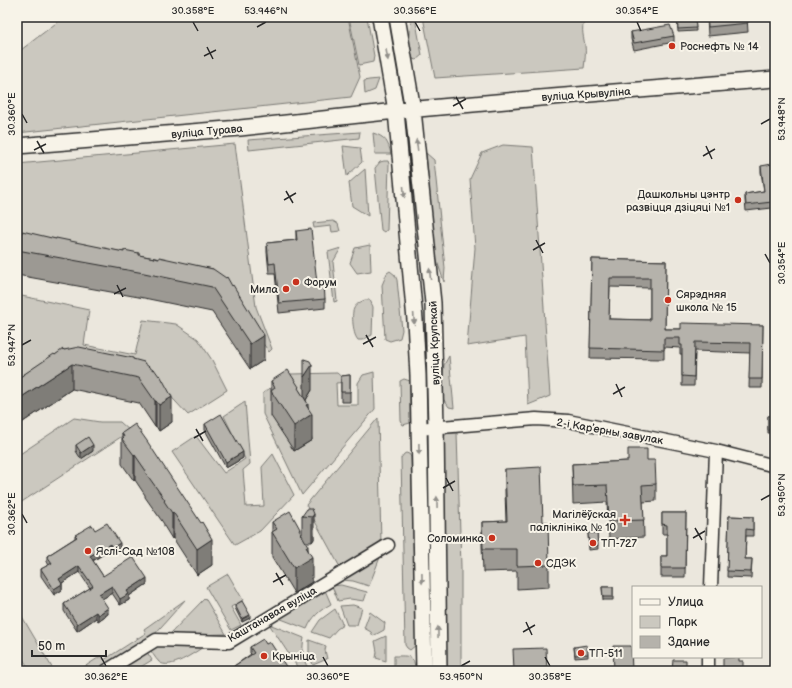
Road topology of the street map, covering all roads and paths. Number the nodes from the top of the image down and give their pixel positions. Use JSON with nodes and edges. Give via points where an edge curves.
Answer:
{"nodes":[{"id":1,"x":380,"y":17,"type":"edge"},
{"id":2,"x":397,"y":17,"type":"edge"},
{"id":3,"x":775,"y":79,"type":"edge"},
{"id":4,"x":413,"y":110,"type":"junction"},
{"id":5,"x":396,"y":111,"type":"junction"},
{"id":6,"x":17,"y":146,"type":"edge"},
{"id":7,"x":436,"y":428,"type":"junction"},
{"id":8,"x":418,"y":429,"type":"junction"},
{"id":9,"x":716,"y":450,"type":"junction"},
{"id":10,"x":775,"y":466,"type":"edge"},
{"id":11,"x":388,"y":545,"type":"dead end"},
{"id":12,"x":711,"y":586,"type":"edge"},
{"id":13,"x":708,"y":658,"type":"edge"},
{"id":14,"x":106,"y":671,"type":"edge"},
{"id":15,"x":424,"y":671,"type":"edge"},
{"id":16,"x":439,"y":671,"type":"edge"},
{"id":17,"x":708,"y":671,"type":"edge"}],
"edges":[{"from":1,"to":5,"type":"main road","name":"вуліца Крупскай","one_way":true},
{"from":2,"to":4,"type":"main road","name":"вуліца Крупскай"},
{"from":3,"to":4,"type":"main road","name":"вуліца Крывуліна"},
{"from":4,"to":5,"type":"main road","name":"вуліца Крывуліна"},
{"from":7,"to":4,"type":"main road","name":"вуліца Крупскай","one_way":true,"via":[[433,303]]},
{"from":5,"to":6,"type":"main road","name":"вуліца Турава","via":[[240,128]]},
{"from":5,"to":8,"type":"main road","name":"вуліца Крупскай","one_way":true,"via":[[415,320]]},
{"from":7,"to":8,"type":"street","name":"2-і Карʼерны завулак"},
{"from":7,"to":9,"type":"street","name":"2-і Карʼерны завулак","via":[[536,419],[568,421]]},
{"from":16,"to":7,"type":"main road","name":"вуліца Крупскай","one_way":true},
{"from":8,"to":15,"type":"main road","name":"вуліца Крупскай","one_way":true},
{"from":9,"to":10,"type":"street","name":"2-і Карʼерны завулак"},
{"from":9,"to":12,"type":"street"},
{"from":11,"to":14,"type":"street","name":"Каштанавая вуліца","via":[[229,642],[156,640]]},
{"from":13,"to":17,"type":"street"}]}
